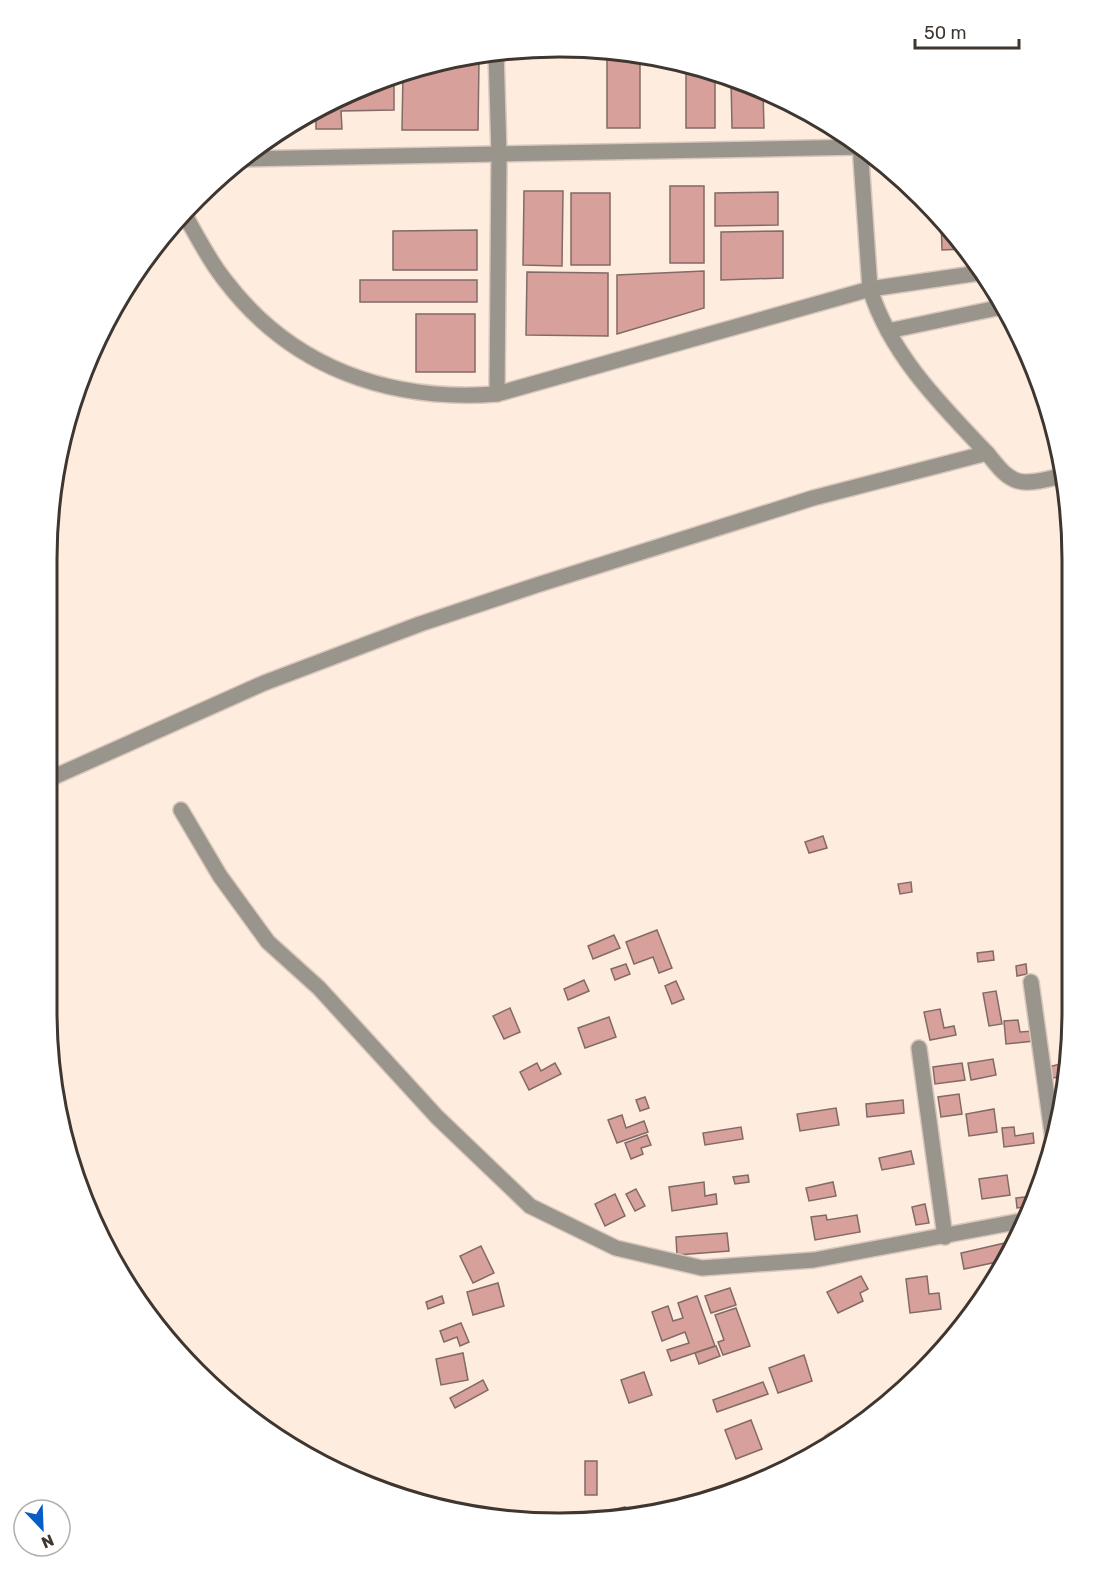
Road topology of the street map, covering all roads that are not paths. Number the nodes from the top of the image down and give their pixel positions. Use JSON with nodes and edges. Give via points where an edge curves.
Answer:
{"nodes":[{"id":1,"x":496,"y":61,"type":"edge"},
{"id":2,"x":846,"y":147,"type":"edge"},
{"id":3,"x":499,"y":155,"type":"junction"},
{"id":4,"x":257,"y":159,"type":"edge"},
{"id":5,"x":862,"y":159,"type":"edge"},
{"id":6,"x":188,"y":221,"type":"edge"},
{"id":7,"x":973,"y":274,"type":"edge"},
{"id":8,"x":870,"y":289,"type":"junction"},
{"id":9,"x":995,"y":308,"type":"edge"},
{"id":10,"x":888,"y":331,"type":"junction"},
{"id":11,"x":497,"y":394,"type":"junction"},
{"id":12,"x":987,"y":453,"type":"junction"},
{"id":13,"x":1055,"y":477,"type":"edge"},
{"id":14,"x":57,"y":775,"type":"edge"},
{"id":15,"x":181,"y":810,"type":"dead end"},
{"id":16,"x":1031,"y":982,"type":"dead end"},
{"id":17,"x":919,"y":1048,"type":"dead end"},
{"id":18,"x":1050,"y":1118,"type":"edge"},
{"id":19,"x":1015,"y":1222,"type":"edge"},
{"id":20,"x":945,"y":1237,"type":"junction"}],
"edges":[{"from":1,"to":3,"type":"street"},
{"from":2,"to":3,"type":"street"},
{"from":3,"to":4,"type":"street"},
{"from":3,"to":11,"type":"street"},
{"from":5,"to":8,"type":"street"},
{"from":6,"to":11,"type":"street","via":[[212,262],[244,303],[317,360],[404,391]]},
{"from":7,"to":8,"type":"street"},
{"from":8,"to":10,"type":"street"},
{"from":8,"to":11,"type":"street"},
{"from":9,"to":10,"type":"street"},
{"from":10,"to":12,"type":"street","via":[[936,401]]},
{"from":12,"to":13,"type":"street","via":[[1001,471],[1018,481]]},
{"from":12,"to":14,"type":"street","via":[[813,498],[420,624],[264,683]]},
{"from":15,"to":20,"type":"street","via":[[220,876],[268,942],[319,988],[437,1117],[530,1206],[616,1248],[702,1268],[814,1260]]},
{"from":16,"to":18,"type":"street"},
{"from":17,"to":20,"type":"street"},
{"from":19,"to":20,"type":"street"}]}
